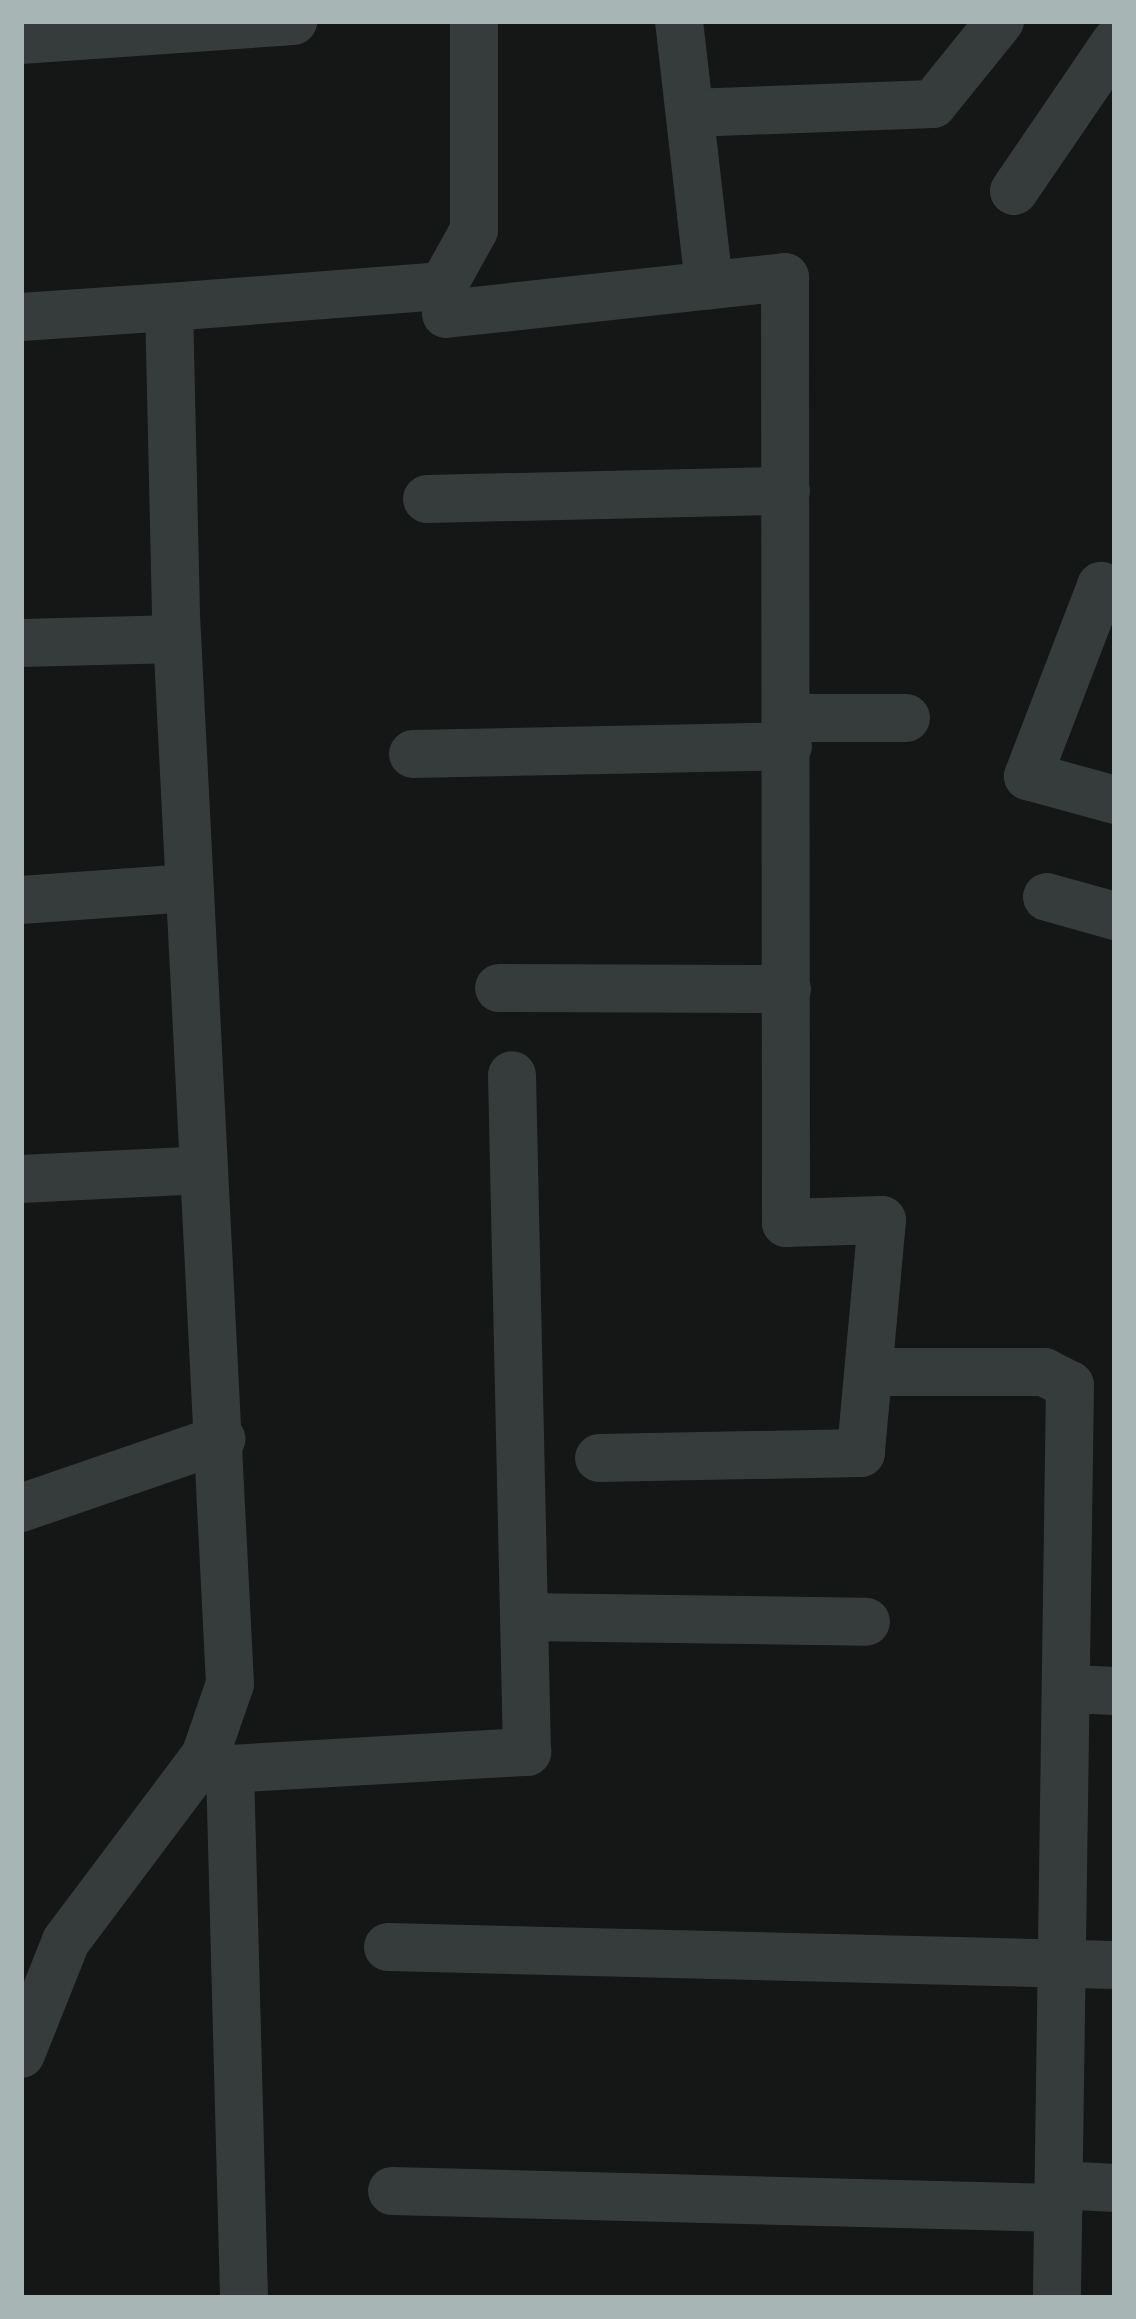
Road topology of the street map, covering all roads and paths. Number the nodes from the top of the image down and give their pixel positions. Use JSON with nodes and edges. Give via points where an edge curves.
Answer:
{"nodes":[{"id":1,"x":293,"y":21,"type":"edge"},
{"id":2,"x":474,"y":21,"type":"edge"},
{"id":3,"x":680,"y":21,"type":"edge"},
{"id":4,"x":1000,"y":21,"type":"edge"},
{"id":5,"x":21,"y":40,"type":"edge"},
{"id":6,"x":1115,"y":43,"type":"edge"},
{"id":7,"x":690,"y":113,"type":"junction"},
{"id":8,"x":1014,"y":191,"type":"dead end"},
{"id":9,"x":710,"y":285,"type":"junction"},
{"id":10,"x":169,"y":307,"type":"junction"},
{"id":11,"x":446,"y":314,"type":"dead end"},
{"id":12,"x":21,"y":317,"type":"edge"},
{"id":13,"x":786,"y":491,"type":"junction"},
{"id":14,"x":428,"y":500,"type":"dead end"},
{"id":15,"x":1115,"y":591,"type":"edge"},
{"id":16,"x":177,"y":639,"type":"junction"},
{"id":17,"x":21,"y":643,"type":"edge"},
{"id":18,"x":906,"y":718,"type":"dead end"},
{"id":19,"x":788,"y":732,"type":"junction"},
{"id":20,"x":413,"y":754,"type":"dead end"},
{"id":21,"x":1115,"y":800,"type":"edge"},
{"id":22,"x":189,"y":888,"type":"junction"},
{"id":23,"x":1047,"y":897,"type":"dead end"},
{"id":24,"x":21,"y":900,"type":"edge"},
{"id":25,"x":1115,"y":916,"type":"edge"},
{"id":26,"x":499,"y":988,"type":"dead end"},
{"id":27,"x":787,"y":989,"type":"junction"},
{"id":28,"x":512,"y":1075,"type":"dead end"},
{"id":29,"x":203,"y":1170,"type":"junction"},
{"id":30,"x":21,"y":1179,"type":"edge"},
{"id":31,"x":869,"y":1372,"type":"junction"},
{"id":32,"x":1095,"y":1437,"type":"edge"},
{"id":33,"x":221,"y":1439,"type":"junction"},
{"id":34,"x":598,"y":1458,"type":"dead end"},
{"id":35,"x":21,"y":1508,"type":"edge"},
{"id":36,"x":524,"y":1617,"type":"junction"},
{"id":37,"x":866,"y":1622,"type":"dead end"},
{"id":38,"x":1093,"y":1690,"type":"edge"},
{"id":39,"x":212,"y":1770,"type":"junction"},
{"id":40,"x":388,"y":1947,"type":"dead end"},
{"id":41,"x":1064,"y":1965,"type":"junction"},
{"id":42,"x":1115,"y":1965,"type":"edge"},
{"id":43,"x":21,"y":2054,"type":"edge"},
{"id":44,"x":1115,"y":2188,"type":"edge"},
{"id":45,"x":392,"y":2191,"type":"dead end"},
{"id":46,"x":1059,"y":2196,"type":"junction"},
{"id":47,"x":244,"y":2298,"type":"edge"},
{"id":48,"x":1057,"y":2298,"type":"edge"}],
"edges":[{"from":1,"to":5,"type":"street"},
{"from":2,"to":10,"type":"street","via":[[474,230],[443,286]]},
{"from":3,"to":7,"type":"street"},
{"from":4,"to":7,"type":"street","via":[[933,104]]},
{"from":6,"to":8,"type":"street"},
{"from":7,"to":9,"type":"street"},
{"from":9,"to":11,"type":"street"},
{"from":9,"to":13,"type":"street","via":[[785,277]]},
{"from":10,"to":12,"type":"street"},
{"from":10,"to":16,"type":"street"},
{"from":13,"to":14,"type":"street"},
{"from":13,"to":19,"type":"street"},
{"from":15,"to":21,"type":"street","via":[[1101,586],[1028,776]]},
{"from":16,"to":17,"type":"street"},
{"from":16,"to":22,"type":"street"},
{"from":18,"to":19,"type":"street"},
{"from":19,"to":20,"type":"street"},
{"from":19,"to":27,"type":"street"},
{"from":22,"to":24,"type":"street"},
{"from":22,"to":29,"type":"street"},
{"from":23,"to":25,"type":"street"},
{"from":26,"to":27,"type":"street"},
{"from":27,"to":31,"type":"street","via":[[786,1222],[882,1220]]},
{"from":28,"to":36,"type":"street"},
{"from":29,"to":30,"type":"street"},
{"from":29,"to":33,"type":"street"},
{"from":31,"to":32,"type":"street","via":[[1044,1372],[1070,1385]]},
{"from":31,"to":34,"type":"street","via":[[861,1453]]},
{"from":32,"to":38,"type":"street"},
{"from":33,"to":35,"type":"street"},
{"from":33,"to":39,"type":"street","via":[[230,1684]]},
{"from":36,"to":37,"type":"street"},
{"from":36,"to":39,"type":"street","via":[[527,1752]]},
{"from":38,"to":41,"type":"street"},
{"from":39,"to":43,"type":"street","via":[[67,1941]]},
{"from":39,"to":47,"type":"street"},
{"from":40,"to":41,"type":"street"},
{"from":41,"to":42,"type":"street"},
{"from":41,"to":46,"type":"street"},
{"from":44,"to":46,"type":"street"},
{"from":45,"to":46,"type":"street"},
{"from":46,"to":48,"type":"street"}]}
